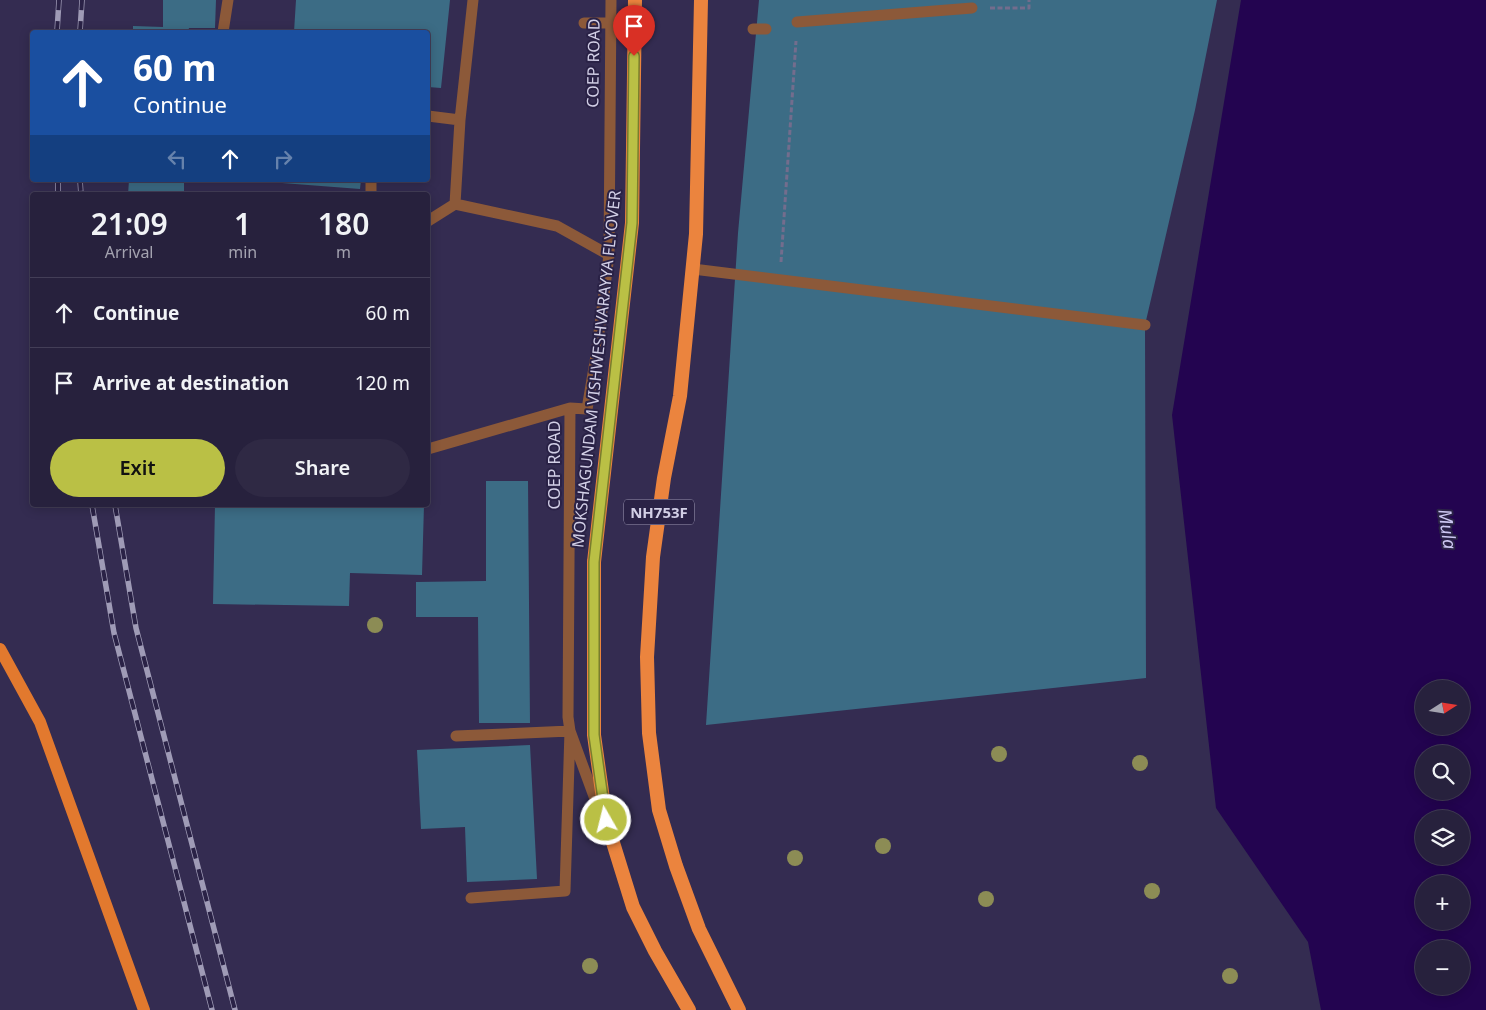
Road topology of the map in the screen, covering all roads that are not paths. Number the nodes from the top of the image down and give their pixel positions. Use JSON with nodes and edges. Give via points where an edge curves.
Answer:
{"nodes":[{"id":1,"x":228,"y":0,"type":"edge"},
{"id":2,"x":473,"y":0,"type":"edge"},
{"id":3,"x":611,"y":0,"type":"edge"},
{"id":4,"x":635,"y":0,"type":"edge"},
{"id":5,"x":701,"y":0,"type":"edge"},
{"id":6,"x":972,"y":8,"type":"road end"},
{"id":7,"x":584,"y":22,"type":"dead end"},
{"id":8,"x":797,"y":22,"type":"road end"},
{"id":9,"x":610,"y":23,"type":"junction"},
{"id":10,"x":753,"y":29,"type":"dead end"},
{"id":11,"x":766,"y":29,"type":"dead end"},
{"id":12,"x":224,"y":30,"type":"edge"},
{"id":13,"x":430,"y":116,"type":"edge"},
{"id":14,"x":460,"y":120,"type":"junction"},
{"id":15,"x":455,"y":204,"type":"junction"},
{"id":16,"x":430,"y":220,"type":"edge"},
{"id":17,"x":608,"y":255,"type":"junction"},
{"id":18,"x":693,"y":269,"type":"junction"},
{"id":19,"x":1145,"y":325,"type":"dead end"},
{"id":20,"x":570,"y":408,"type":"junction"},
{"id":21,"x":430,"y":448,"type":"edge"},
{"id":22,"x":0,"y":649,"type":"edge"},
{"id":23,"x":570,"y":731,"type":"junction"},
{"id":24,"x":456,"y":736,"type":"dead end"},
{"id":25,"x":471,"y":898,"type":"dead end"},
{"id":26,"x":633,"y":907,"type":"junction"},
{"id":27,"x":144,"y":1010,"type":"edge"},
{"id":28,"x":689,"y":1010,"type":"edge"},
{"id":29,"x":739,"y":1010,"type":"edge"}],
"edges":[{"from":1,"to":12,"type":"lane"},
{"from":2,"to":14,"type":"lane"},
{"from":3,"to":9,"type":"lane","name":"COEP ROAD"},
{"from":4,"to":26,"type":"highway","name":"MOKSHAGUNDAM VISHWESHVARAYYA FLYOVER","number":"NH753F","bridge":true,"via":[[632,223],[594,562],[594,735],[606,820]]},
{"from":5,"to":18,"type":"highway","number":"NH753F","via":[[699,156]]},
{"from":6,"to":8,"type":"lane"},
{"from":7,"to":9,"type":"lane"},
{"from":9,"to":17,"type":"lane","name":"COEP ROAD"},
{"from":10,"to":11,"type":"lane"},
{"from":13,"to":14,"type":"lane"},
{"from":14,"to":15,"type":"lane"},
{"from":15,"to":16,"type":"lane"},
{"from":15,"to":17,"type":"lane","via":[[557,226]]},
{"from":17,"to":20,"type":"lane","name":"COEP ROAD","via":[[587,409]]},
{"from":18,"to":19,"type":"lane"},
{"from":18,"to":29,"type":"highway","number":"NH753F","via":[[680,396],[653,557],[647,657],[649,733],[659,810],[676,866],[699,929]]},
{"from":20,"to":21,"type":"lane"},
{"from":20,"to":23,"type":"lane","name":"COEP ROAD"},
{"from":22,"to":27,"type":"main road","via":[[40,722]]},
{"from":23,"to":24,"type":"lane"},
{"from":23,"to":25,"type":"lane","via":[[565,892]]},
{"from":23,"to":26,"type":"lane","name":"COEP ROAD"},
{"from":26,"to":28,"type":"highway","number":"NH753F"}]}
